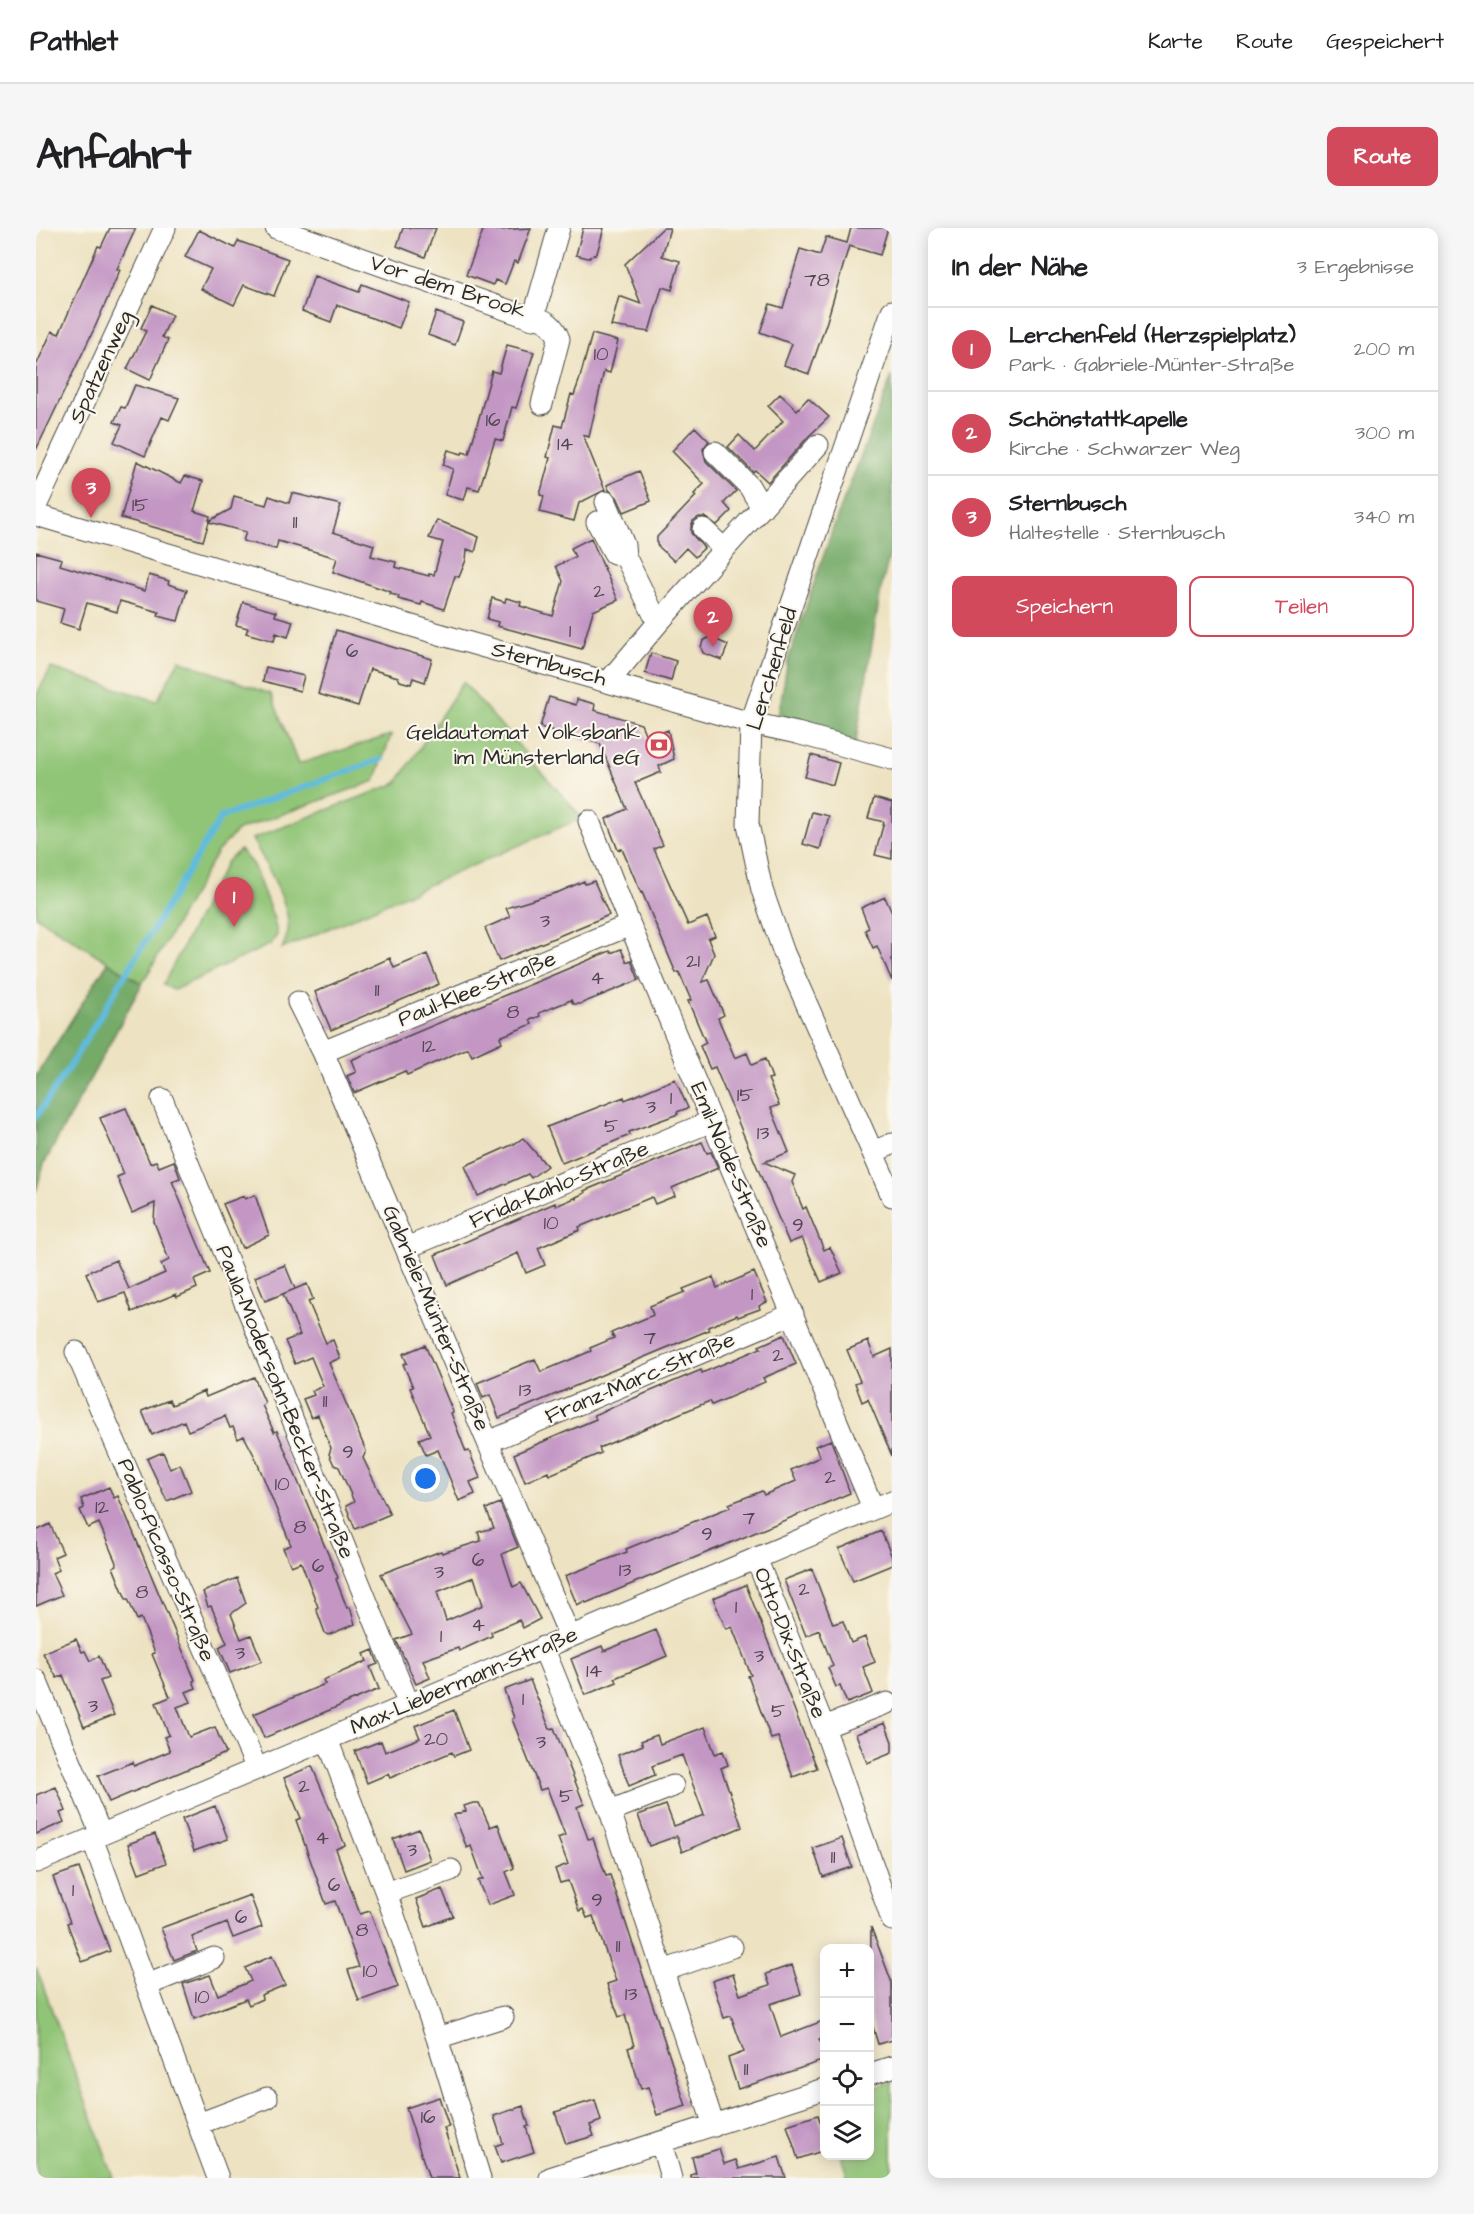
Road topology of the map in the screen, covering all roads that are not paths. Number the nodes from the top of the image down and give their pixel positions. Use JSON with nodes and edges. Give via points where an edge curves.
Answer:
{"nodes":[{"id":1,"x":165,"y":228,"type":"edge"},
{"id":2,"x":276,"y":228,"type":"edge"},
{"id":3,"x":559,"y":228,"type":"edge"},
{"id":4,"x":892,"y":311,"type":"edge"},
{"id":5,"x":533,"y":316,"type":"junction"},
{"id":6,"x":542,"y":404,"type":"dead end"},
{"id":7,"x":818,"y":445,"type":"dead end"},
{"id":8,"x":715,"y":452,"type":"dead end"},
{"id":9,"x":606,"y":502,"type":"dead end"},
{"id":10,"x":36,"y":506,"type":"edge"},
{"id":11,"x":762,"y":508,"type":"junction"},
{"id":12,"x":36,"y":515,"type":"edge"},
{"id":13,"x":597,"y":522,"type":"dead end"},
{"id":14,"x":703,"y":529,"type":"dead end"},
{"id":15,"x":724,"y":549,"type":"junction"},
{"id":16,"x":625,"y":556,"type":"junction"},
{"id":17,"x":658,"y":623,"type":"junction"},
{"id":18,"x":609,"y":681,"type":"junction"},
{"id":19,"x":751,"y":723,"type":"junction"},
{"id":20,"x":892,"y":759,"type":"edge"},
{"id":21,"x":589,"y":821,"type":"dead end"},
{"id":22,"x":630,"y":925,"type":"junction"},
{"id":23,"x":298,"y":1002,"type":"dead end"},
{"id":24,"x":323,"y":1052,"type":"junction"},
{"id":25,"x":162,"y":1099,"type":"dead end"},
{"id":26,"x":712,"y":1121,"type":"junction"},
{"id":27,"x":883,"y":1148,"type":"edge"},
{"id":28,"x":892,"y":1196,"type":"edge"},
{"id":29,"x":406,"y":1248,"type":"junction"},
{"id":30,"x":793,"y":1314,"type":"junction"},
{"id":31,"x":76,"y":1352,"type":"dead end"},
{"id":32,"x":488,"y":1442,"type":"junction"},
{"id":33,"x":882,"y":1505,"type":"edge"},
{"id":34,"x":756,"y":1558,"type":"junction"},
{"id":35,"x":570,"y":1636,"type":"junction"},
{"id":36,"x":543,"y":1647,"type":"junction"},
{"id":37,"x":36,"y":1680,"type":"edge"},
{"id":38,"x":887,"y":1703,"type":"dead end"},
{"id":39,"x":409,"y":1705,"type":"junction"},
{"id":40,"x":824,"y":1727,"type":"junction"},
{"id":41,"x":327,"y":1739,"type":"junction"},
{"id":42,"x":257,"y":1769,"type":"junction"},
{"id":43,"x":673,"y":1786,"type":"dead end"},
{"id":44,"x":610,"y":1811,"type":"junction"},
{"id":45,"x":97,"y":1836,"type":"junction"},
{"id":46,"x":36,"y":1862,"type":"edge"},
{"id":47,"x":451,"y":1870,"type":"dead end"},
{"id":48,"x":886,"y":1882,"type":"edge"},
{"id":49,"x":386,"y":1893,"type":"junction"},
{"id":50,"x":892,"y":1920,"type":"edge"},
{"id":51,"x":732,"y":1947,"type":"dead end"},
{"id":52,"x":214,"y":1958,"type":"dead end"},
{"id":53,"x":663,"y":1971,"type":"junction"},
{"id":54,"x":147,"y":1985,"type":"junction"},
{"id":55,"x":503,"y":2017,"type":"dead end"},
{"id":56,"x":436,"y":2038,"type":"junction"},
{"id":57,"x":892,"y":2067,"type":"edge"},
{"id":58,"x":874,"y":2073,"type":"edge"},
{"id":59,"x":820,"y":2091,"type":"edge"},
{"id":60,"x":267,"y":2098,"type":"dead end"},
{"id":61,"x":198,"y":2124,"type":"junction"},
{"id":62,"x":714,"y":2126,"type":"junction"},
{"id":63,"x":661,"y":2142,"type":"junction"},
{"id":64,"x":218,"y":2178,"type":"edge"},
{"id":65,"x":480,"y":2178,"type":"edge"},
{"id":66,"x":550,"y":2178,"type":"edge"},
{"id":67,"x":671,"y":2178,"type":"edge"}],
"edges":[{"from":1,"to":10,"type":"street","name":"Spatzenweg"},
{"from":2,"to":5,"type":"street","name":"Vor dem Brook","via":[[532,319]]},
{"from":3,"to":5,"type":"street","name":"Vor dem Brook"},
{"from":4,"to":19,"type":"street","name":"Lerchenfeld"},
{"from":5,"to":6,"type":"street","via":[[550,322],[559,339]]},
{"from":7,"to":11,"type":"street"},
{"from":8,"to":11,"type":"street","via":[[749,486]]},
{"from":9,"to":16,"type":"street"},
{"from":11,"to":15,"type":"street"},
{"from":12,"to":18,"type":"street","name":"Sternbusch"},
{"from":13,"to":16,"type":"street","via":[[614,553]]},
{"from":14,"to":15,"type":"street"},
{"from":15,"to":17,"type":"street"},
{"from":16,"to":17,"type":"street"},
{"from":17,"to":18,"type":"street"},
{"from":18,"to":19,"type":"street","name":"Sternbusch"},
{"from":19,"to":20,"type":"street","name":"Sternbusch"},
{"from":19,"to":27,"type":"street","name":"Lerchenfeld","via":[[748,824],[762,890],[784,953]]},
{"from":21,"to":22,"type":"street","name":"Emil-Nolde-Straße"},
{"from":22,"to":24,"type":"street","name":"Paul-Klee-Straße"},
{"from":22,"to":26,"type":"street","name":"Emil-Nolde-Straße"},
{"from":23,"to":24,"type":"street","name":"Gabriele-Münter-Straße"},
{"from":24,"to":29,"type":"street","name":"Gabriele-Münter-Straße"},
{"from":25,"to":39,"type":"street","name":"Paula-Modersohn-Becker-Straße"},
{"from":26,"to":29,"type":"street","name":"Frida-Kahlo-Straße"},
{"from":26,"to":30,"type":"street","name":"Emil-Nolde-Straße"},
{"from":27,"to":28,"type":"street","name":"Lerchenfeld"},
{"from":29,"to":32,"type":"street","name":"Gabriele-Münter-Straße"},
{"from":30,"to":32,"type":"street","name":"Franz-Marc-Straße"},
{"from":30,"to":33,"type":"street","name":"Emil-Nolde-Straße"},
{"from":31,"to":42,"type":"street","name":"Pablo-Picasso-Straße"},
{"from":32,"to":35,"type":"street","name":"Gabriele-Münter-Straße"},
{"from":33,"to":34,"type":"street","name":"Max-Liebermann-Straße"},
{"from":34,"to":35,"type":"street","name":"Max-Liebermann-Straße"},
{"from":34,"to":40,"type":"street","name":"Otto-Dix-Straße"},
{"from":35,"to":36,"type":"street","name":"Max-Liebermann-Straße"},
{"from":36,"to":39,"type":"street","name":"Max-Liebermann-Straße"},
{"from":36,"to":44,"type":"street"},
{"from":37,"to":45,"type":"street"},
{"from":38,"to":40,"type":"street","name":"Otto-Dix-Straße"},
{"from":39,"to":41,"type":"street","name":"Max-Liebermann-Straße"},
{"from":40,"to":48,"type":"street","name":"Otto-Dix-Straße"},
{"from":41,"to":42,"type":"street","name":"Max-Liebermann-Straße"},
{"from":41,"to":49,"type":"street"},
{"from":42,"to":45,"type":"street","name":"Max-Liebermann-Straße"},
{"from":43,"to":44,"type":"street"},
{"from":44,"to":53,"type":"street"},
{"from":45,"to":46,"type":"street","name":"Max-Liebermann-Straße"},
{"from":45,"to":54,"type":"street"},
{"from":47,"to":49,"type":"street"},
{"from":48,"to":50,"type":"street","name":"Otto-Dix-Straße"},
{"from":49,"to":56,"type":"street"},
{"from":51,"to":53,"type":"street"},
{"from":52,"to":54,"type":"street"},
{"from":53,"to":62,"type":"street"},
{"from":54,"to":61,"type":"street"},
{"from":55,"to":56,"type":"street"},
{"from":56,"to":65,"type":"street"},
{"from":57,"to":58,"type":"street"},
{"from":59,"to":62,"type":"street"},
{"from":60,"to":61,"type":"street"},
{"from":61,"to":64,"type":"street"},
{"from":62,"to":63,"type":"street"},
{"from":63,"to":66,"type":"street"},
{"from":63,"to":67,"type":"street"}]}
